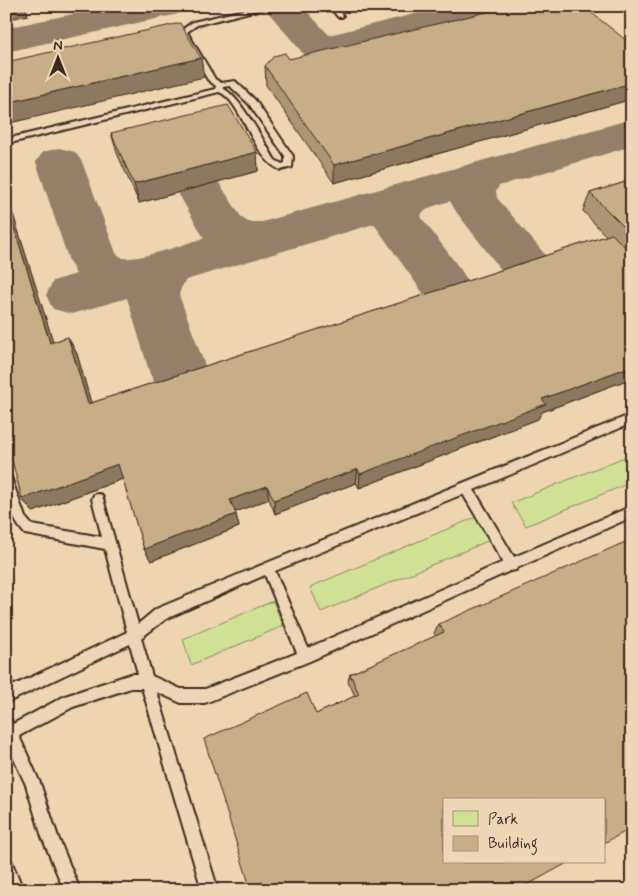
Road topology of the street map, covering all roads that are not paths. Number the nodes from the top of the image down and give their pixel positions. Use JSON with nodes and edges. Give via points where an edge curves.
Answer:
{"nodes":[{"id":1,"x":271,"y":6,"type":"edge"},
{"id":2,"x":332,"y":6,"type":"edge"},
{"id":3,"x":340,"y":16,"type":"dead end"},
{"id":4,"x":222,"y":89,"type":"junction"},
{"id":5,"x":6,"y":142,"type":"edge"},
{"id":6,"x":632,"y":420,"type":"edge"},
{"id":7,"x":6,"y":480,"type":"edge"},
{"id":8,"x":466,"y":488,"type":"junction"},
{"id":9,"x":98,"y":499,"type":"dead end"},
{"id":10,"x":632,"y":511,"type":"edge"},
{"id":11,"x":110,"y":544,"type":"junction"},
{"id":12,"x":512,"y":566,"type":"junction"},
{"id":13,"x":268,"y":568,"type":"junction"},
{"id":14,"x":134,"y":635,"type":"junction"},
{"id":15,"x":305,"y":656,"type":"junction"},
{"id":16,"x":148,"y":681,"type":"junction"},
{"id":17,"x":6,"y":696,"type":"edge"},
{"id":18,"x":7,"y":731,"type":"edge"},
{"id":19,"x":6,"y":865,"type":"edge"},
{"id":20,"x":15,"y":890,"type":"edge"},
{"id":21,"x":72,"y":890,"type":"edge"},
{"id":22,"x":210,"y":890,"type":"edge"}],
"edges":[{"from":1,"to":4,"type":"lane","via":[[195,23],[184,32],[212,80]]},
{"from":2,"to":3,"type":"lane"},
{"from":4,"to":4,"type":"lane","via":[[238,107],[272,162],[281,167],[289,165],[289,156],[252,102],[235,86],[232,91]]},
{"from":4,"to":5,"type":"lane"},
{"from":6,"to":8,"type":"lane"},
{"from":7,"to":11,"type":"lane","via":[[20,520],[29,530]]},
{"from":8,"to":12,"type":"lane"},
{"from":8,"to":13,"type":"lane"},
{"from":9,"to":11,"type":"lane"},
{"from":10,"to":12,"type":"lane"},
{"from":11,"to":14,"type":"lane"},
{"from":12,"to":15,"type":"lane"},
{"from":13,"to":14,"type":"lane","via":[[161,614]]},
{"from":13,"to":15,"type":"lane"},
{"from":14,"to":16,"type":"lane"},
{"from":14,"to":17,"type":"lane"},
{"from":15,"to":16,"type":"lane","via":[[205,696],[180,696]]},
{"from":16,"to":18,"type":"lane","via":[[131,681],[96,691]]},
{"from":16,"to":22,"type":"lane"},
{"from":18,"to":21,"type":"lane","via":[[33,783],[50,837]]},
{"from":19,"to":20,"type":"lane"}]}
